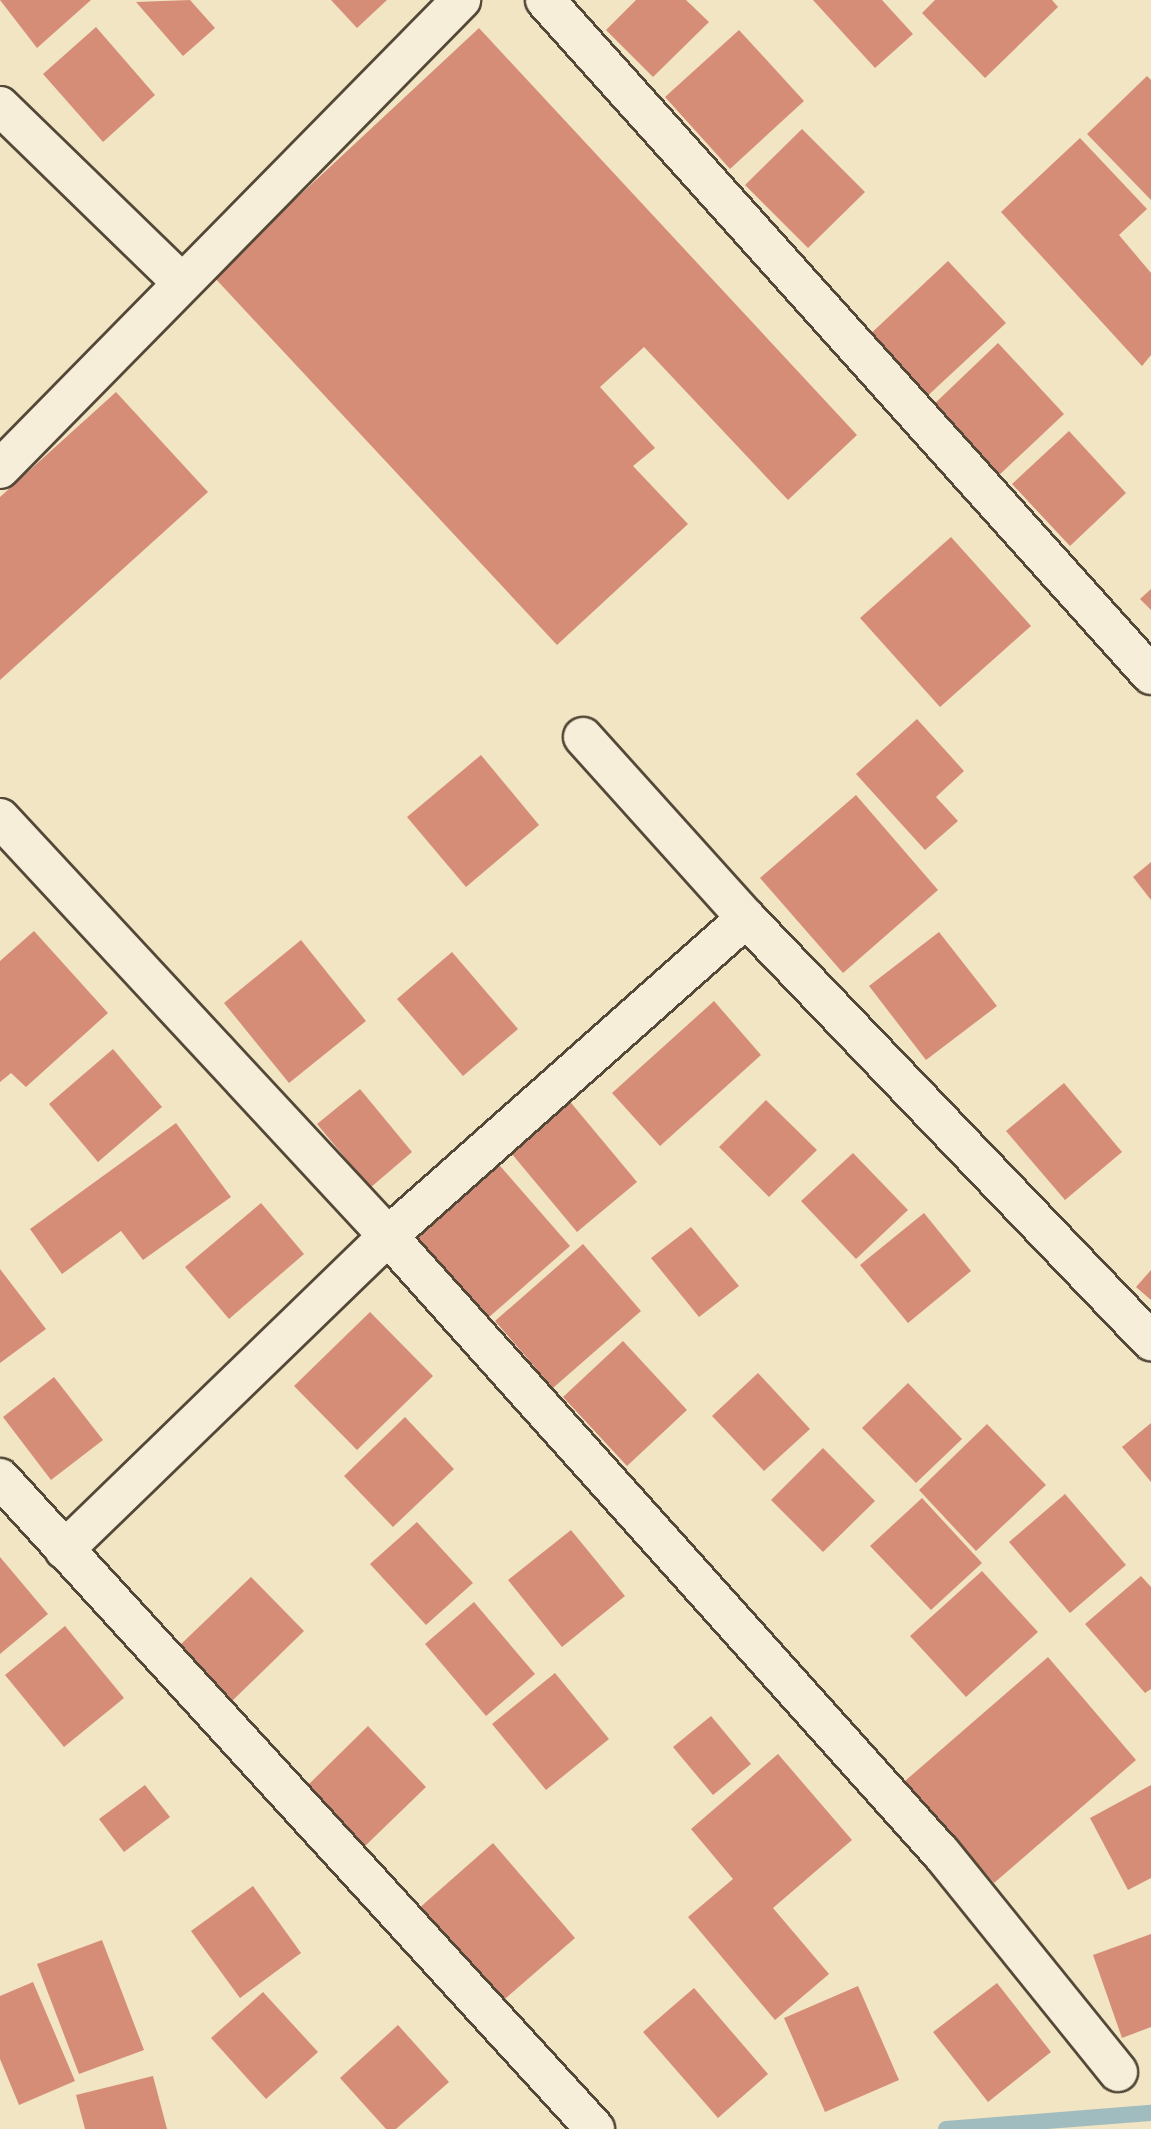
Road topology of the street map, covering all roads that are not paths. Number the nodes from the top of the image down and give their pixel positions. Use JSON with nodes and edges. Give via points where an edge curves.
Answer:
{"nodes":[{"id":1,"x":460,"y":0,"type":"edge"},
{"id":2,"x":545,"y":0,"type":"edge"},
{"id":3,"x":0,"y":106,"type":"edge"},
{"id":4,"x":180,"y":281,"type":"junction"},
{"id":5,"x":0,"y":469,"type":"edge"},
{"id":6,"x":1151,"y":675,"type":"edge"},
{"id":7,"x":583,"y":737,"type":"dead end"},
{"id":8,"x":0,"y":818,"type":"edge"},
{"id":9,"x":746,"y":918,"type":"junction"},
{"id":10,"x":388,"y":1236,"type":"junction"},
{"id":11,"x":1151,"y":1341,"type":"edge"},
{"id":12,"x":0,"y":1478,"type":"edge"},
{"id":13,"x":64,"y":1550,"type":"junction"},
{"id":14,"x":1118,"y":2073,"type":"dead end"},
{"id":15,"x":594,"y":2126,"type":"edge"}],
"edges":[{"from":1,"to":4,"type":"street"},
{"from":2,"to":6,"type":"street"},
{"from":3,"to":4,"type":"street"},
{"from":4,"to":5,"type":"street"},
{"from":7,"to":9,"type":"street"},
{"from":8,"to":10,"type":"street"},
{"from":9,"to":10,"type":"street"},
{"from":9,"to":11,"type":"street"},
{"from":10,"to":13,"type":"street"},
{"from":10,"to":14,"type":"street","via":[[941,1853]]},
{"from":12,"to":13,"type":"street"},
{"from":13,"to":15,"type":"street","via":[[525,2058]]}]}
